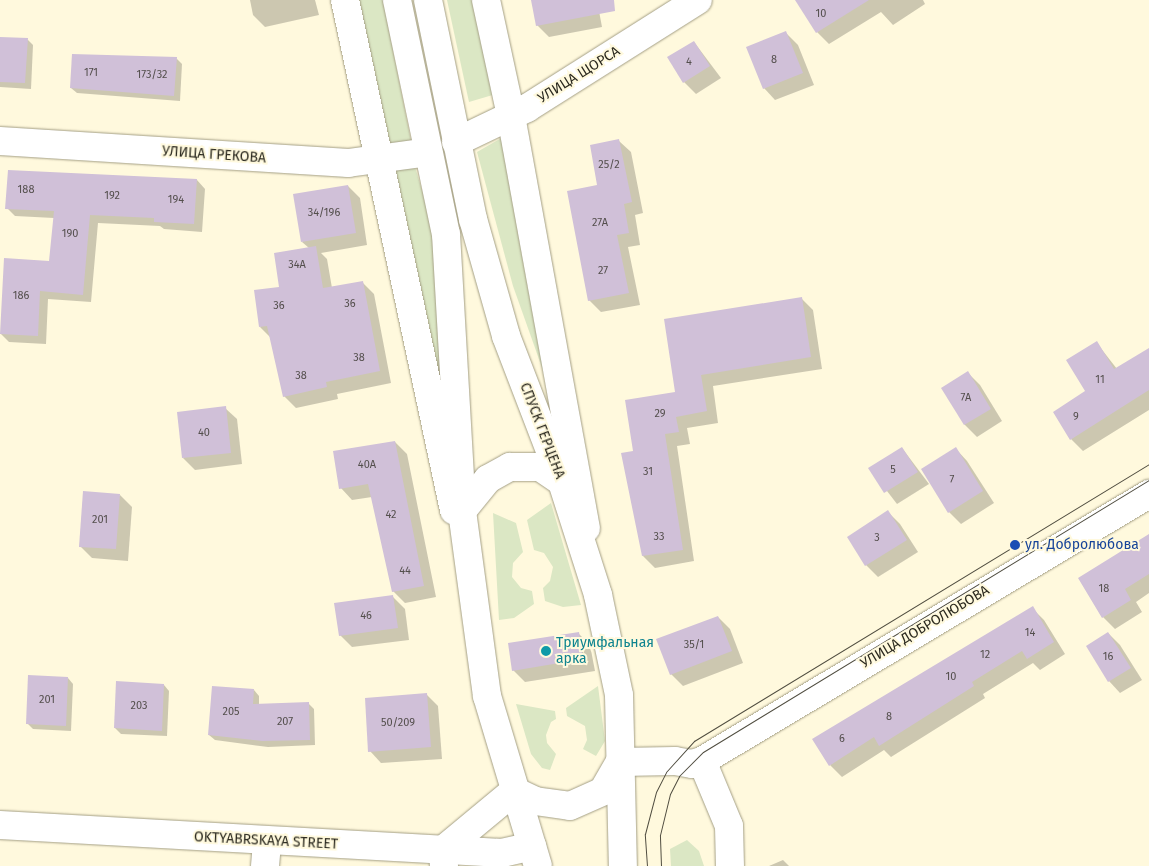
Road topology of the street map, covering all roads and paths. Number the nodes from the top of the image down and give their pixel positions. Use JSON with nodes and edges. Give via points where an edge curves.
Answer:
{"nodes":[{"id":1,"x":345,"y":0,"type":"edge"},
{"id":2,"x":397,"y":0,"type":"edge"},
{"id":3,"x":428,"y":0,"type":"edge"},
{"id":4,"x":486,"y":0,"type":"edge"},
{"id":5,"x":698,"y":0,"type":"edge"},
{"id":6,"x":511,"y":116,"type":"junction"},
{"id":7,"x":0,"y":141,"type":"edge"},
{"id":8,"x":456,"y":142,"type":"junction"},
{"id":9,"x":428,"y":152,"type":"junction"},
{"id":10,"x":379,"y":159,"type":"junction"},
{"id":11,"x":562,"y":482,"type":"junction"},
{"id":12,"x":1149,"y":494,"type":"edge"},
{"id":13,"x":462,"y":511,"type":"junction"},
{"id":14,"x":598,"y":596,"type":"junction"},
{"id":15,"x":475,"y":606,"type":"junction"},
{"id":16,"x":702,"y":761,"type":"junction"},
{"id":17,"x":620,"y":762,"type":"junction"},
{"id":18,"x":514,"y":790,"type":"junction"},
{"id":19,"x":0,"y":825,"type":"edge"},
{"id":20,"x":266,"y":854,"type":"edge"},
{"id":21,"x":535,"y":856,"type":"edge"},
{"id":22,"x":443,"y":858,"type":"edge"},
{"id":23,"x":503,"y":859,"type":"edge"},
{"id":24,"x":623,"y":866,"type":"edge"},
{"id":25,"x":730,"y":866,"type":"edge"}],
"edges":[{"from":1,"to":10,"type":"street"},
{"from":2,"to":9,"type":"street"},
{"from":3,"to":8,"type":"street","name":"СПУСК ГЕРЦЕНА"},
{"from":4,"to":6,"type":"street"},
{"from":5,"to":6,"type":"street","name":"УЛИЦА ЩОРСА"},
{"from":6,"to":8,"type":"street","name":"УЛИЦА ЩОРСА"},
{"from":6,"to":14,"type":"street"},
{"from":7,"to":10,"type":"street","name":"УЛИЦА ГРЕКОВА","via":[[348,163]]},
{"from":8,"to":11,"type":"street","name":"СПУСК ГЕРЦЕНА","via":[[473,219],[506,336]]},
{"from":9,"to":10,"type":"street","name":"УЛИЦА ГРЕКОВА"},
{"from":9,"to":13,"type":"street","via":[[446,234]]},
{"from":10,"to":15,"type":"street"},
{"from":11,"to":13,"type":"street","via":[[540,467],[510,467],[488,479]]},
{"from":11,"to":14,"type":"street","name":"СПУСК ГЕРЦЕНА"},
{"from":12,"to":16,"type":"street","name":"УЛИЦА ДОБРОЛЮБОВА"},
{"from":13,"to":15,"type":"street"},
{"from":14,"to":17,"type":"street","name":"СПУСК ГЕРЦЕНА","via":[[619,695]]},
{"from":15,"to":18,"type":"street","via":[[487,696]]},
{"from":16,"to":17,"type":"street","via":[[692,764],[675,760]]},
{"from":16,"to":25,"type":"street","via":[[729,826]]},
{"from":17,"to":18,"type":"street","via":[[603,791],[570,806],[535,801]]},
{"from":17,"to":24,"type":"street","name":"СПУСК ГЕРЦЕНА"},
{"from":18,"to":21,"type":"street"},
{"from":18,"to":22,"type":"street"},
{"from":19,"to":20,"type":"street","name":"OKTYABRSKAYA STREET"},
{"from":20,"to":22,"type":"street","name":"OKTYABRSKAYA STREET"},
{"from":21,"to":23,"type":"street","name":"OKTYABRSKAYA STREET"},
{"from":22,"to":23,"type":"street","name":"OKTYABRSKAYA STREET"}]}
